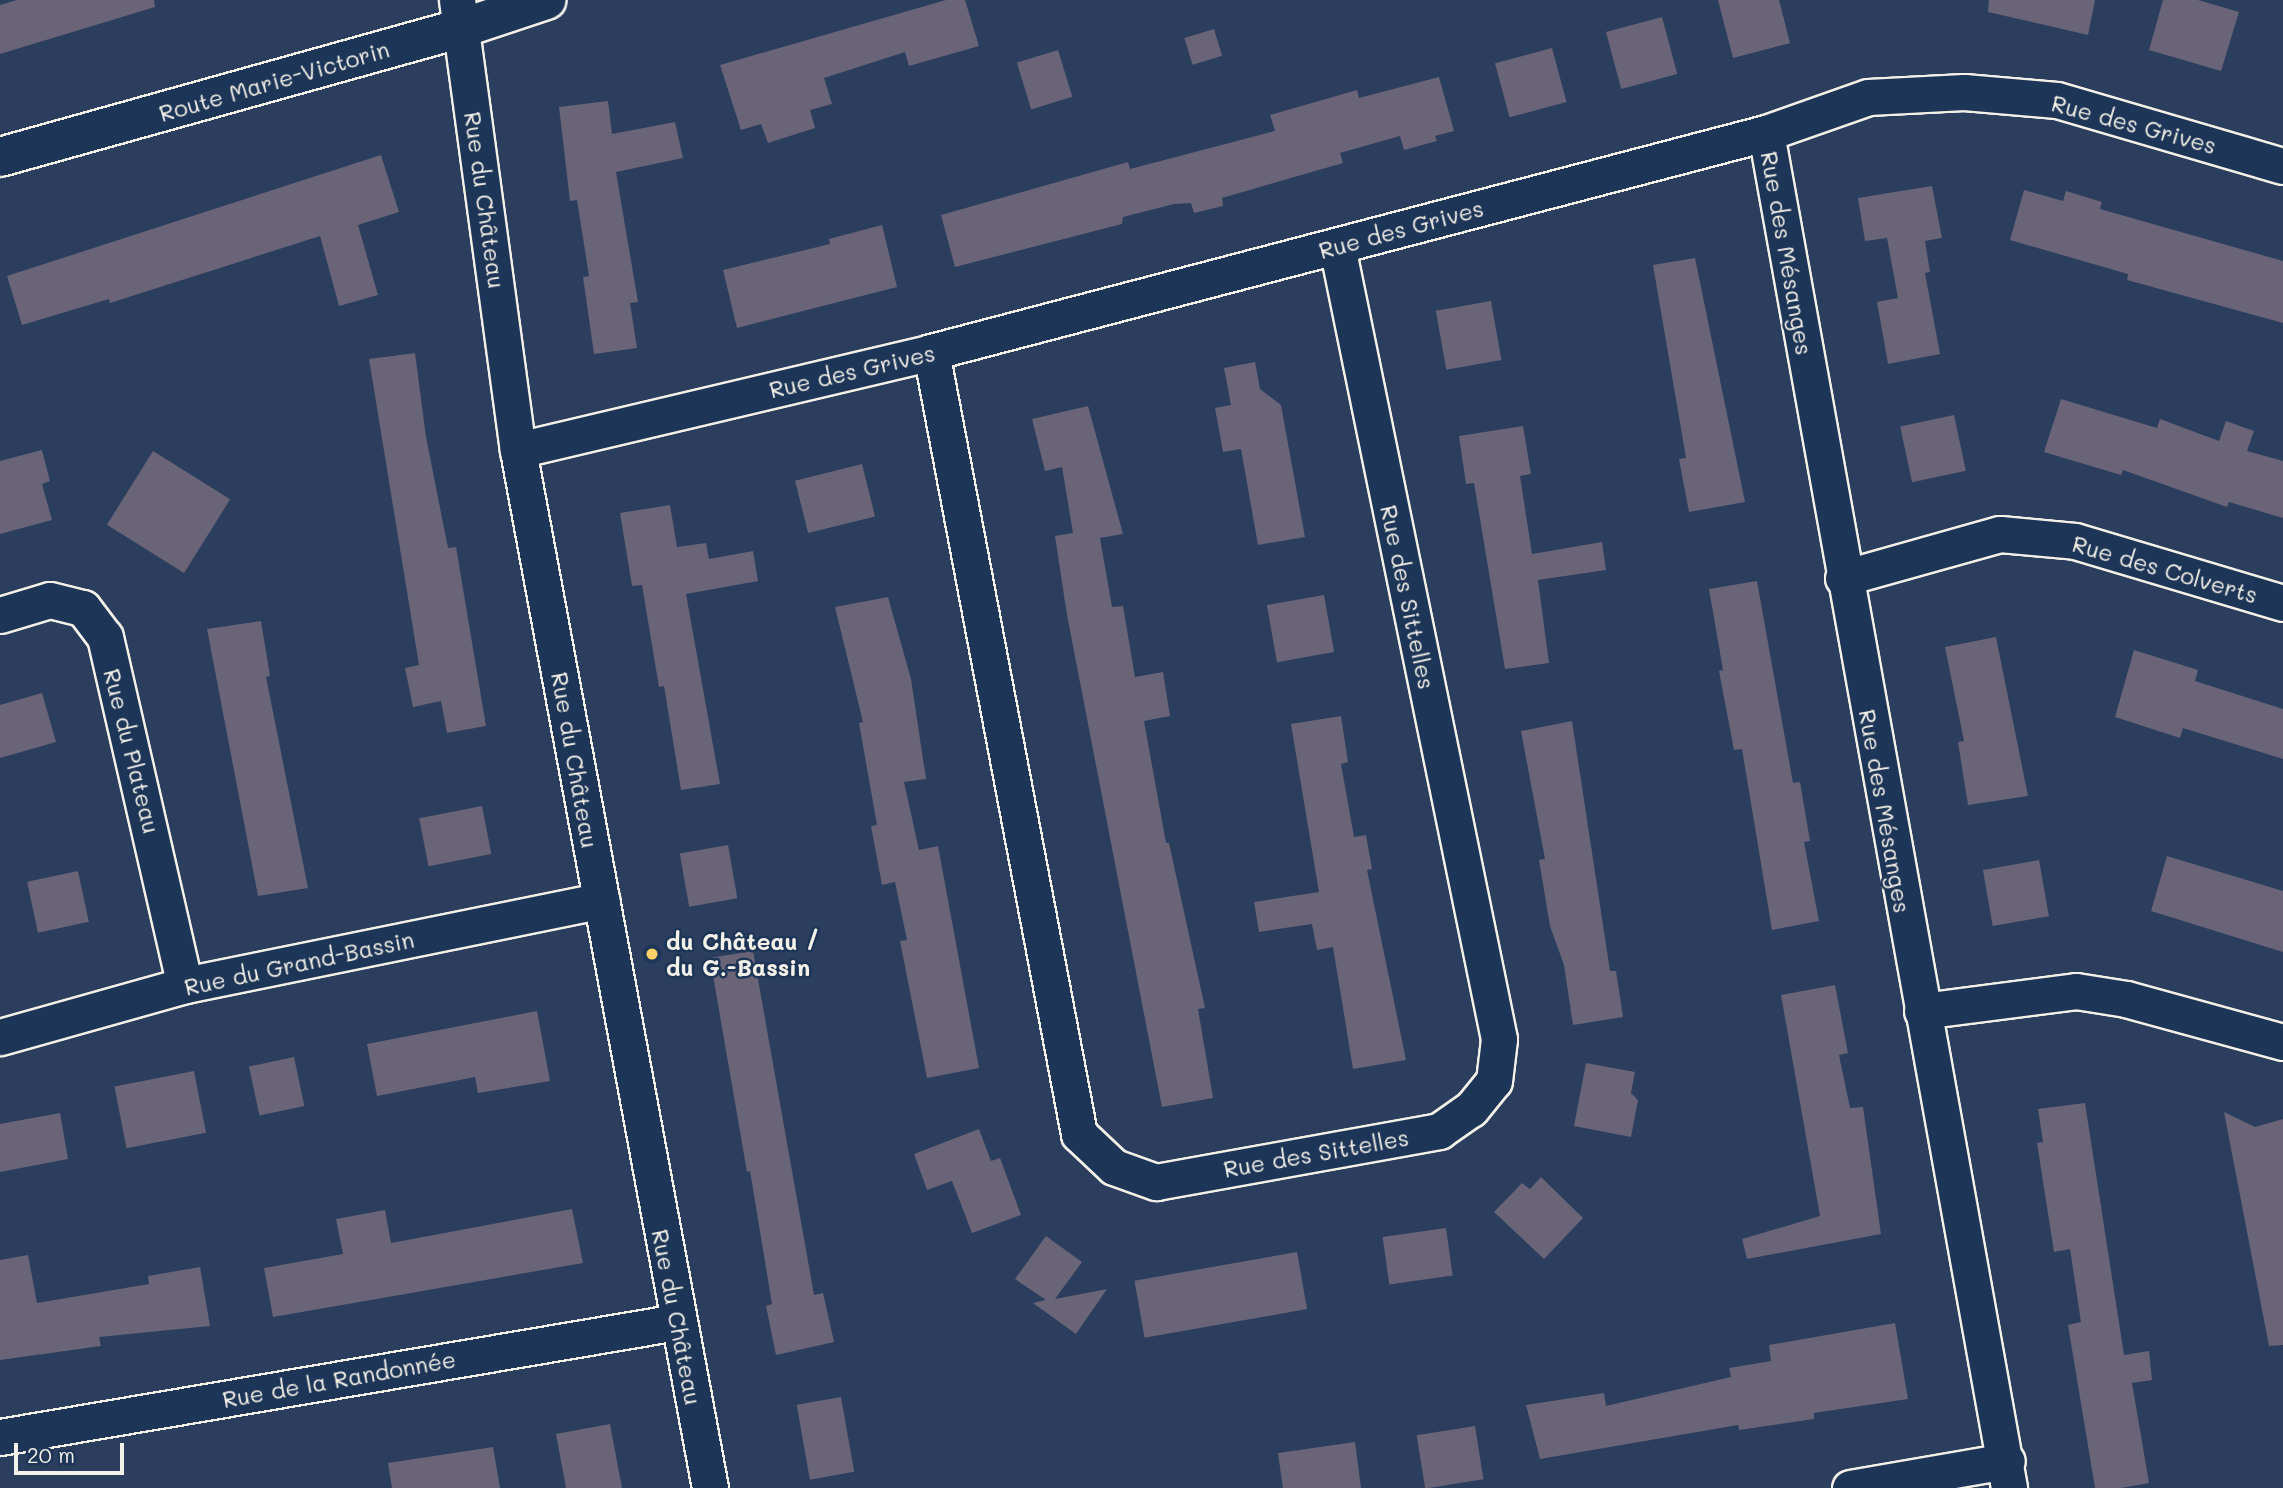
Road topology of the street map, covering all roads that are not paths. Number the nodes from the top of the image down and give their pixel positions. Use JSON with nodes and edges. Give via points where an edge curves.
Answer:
{"nodes":[{"id":1,"x":546,"y":0,"type":"edge"},
{"id":2,"x":459,"y":14,"type":"edge"},
{"id":3,"x":1766,"y":133,"type":"junction"},
{"id":4,"x":0,"y":157,"type":"edge"},
{"id":5,"x":2283,"y":166,"type":"edge"},
{"id":6,"x":1337,"y":246,"type":"junction"},
{"id":7,"x":931,"y":352,"type":"junction"},
{"id":8,"x":518,"y":450,"type":"junction"},
{"id":9,"x":1843,"y":578,"type":"junction"},
{"id":10,"x":2283,"y":603,"type":"edge"},
{"id":11,"x":0,"y":615,"type":"edge"},
{"id":12,"x":601,"y":900,"type":"junction"},
{"id":13,"x":185,"y":985,"type":"junction"},
{"id":14,"x":1922,"y":1011,"type":"junction"},
{"id":15,"x":0,"y":1037,"type":"edge"},
{"id":16,"x":2283,"y":1042,"type":"edge"},
{"id":17,"x":677,"y":1322,"type":"junction"},
{"id":18,"x":0,"y":1437,"type":"edge"},
{"id":19,"x":2008,"y":1475,"type":"edge"},
{"id":20,"x":710,"y":1488,"type":"edge"},
{"id":21,"x":1850,"y":1488,"type":"edge"}],
"edges":[{"from":1,"to":2,"type":"main road","name":"Route Marie-Victorin"},
{"from":2,"to":4,"type":"main road","name":"Route Marie-Victorin"},
{"from":2,"to":8,"type":"street","name":"Rue du Château"},
{"from":3,"to":5,"type":"street","name":"Rue des Grives","via":[[1868,97],[1964,92],[2057,100]]},
{"from":3,"to":6,"type":"street","name":"Rue des Grives"},
{"from":3,"to":9,"type":"street","name":"Rue des Mésanges"},
{"from":6,"to":7,"type":"street","name":"Rue des Grives"},
{"from":6,"to":7,"type":"street","name":"Rue des Sittelles","via":[[1499,1039],[1494,1080],[1471,1109],[1439,1131],[1156,1182],[1114,1167],[1079,1134]]},
{"from":7,"to":8,"type":"street","name":"Rue des Grives"},
{"from":8,"to":12,"type":"street","name":"Rue du Château"},
{"from":9,"to":10,"type":"street","name":"Rue des Colverts","via":[[2000,534],[2075,541]]},
{"from":9,"to":14,"type":"street","name":"Rue des Mésanges"},
{"from":11,"to":13,"type":"street","name":"Rue du Plateau","via":[[51,600],[83,608],[105,637]]},
{"from":12,"to":13,"type":"street","name":"Rue du Grand-Bassin"},
{"from":12,"to":17,"type":"street","name":"Rue du Château"},
{"from":13,"to":15,"type":"street","name":"Rue du Grand-Bassin"},
{"from":14,"to":16,"type":"street","via":[[2076,991],[2126,999]]},
{"from":14,"to":19,"type":"street","name":"Rue des Mésanges"},
{"from":17,"to":18,"type":"street","name":"Rue de la Randonnée"},
{"from":17,"to":20,"type":"street","name":"Rue du Château"},
{"from":19,"to":21,"type":"street"}]}
